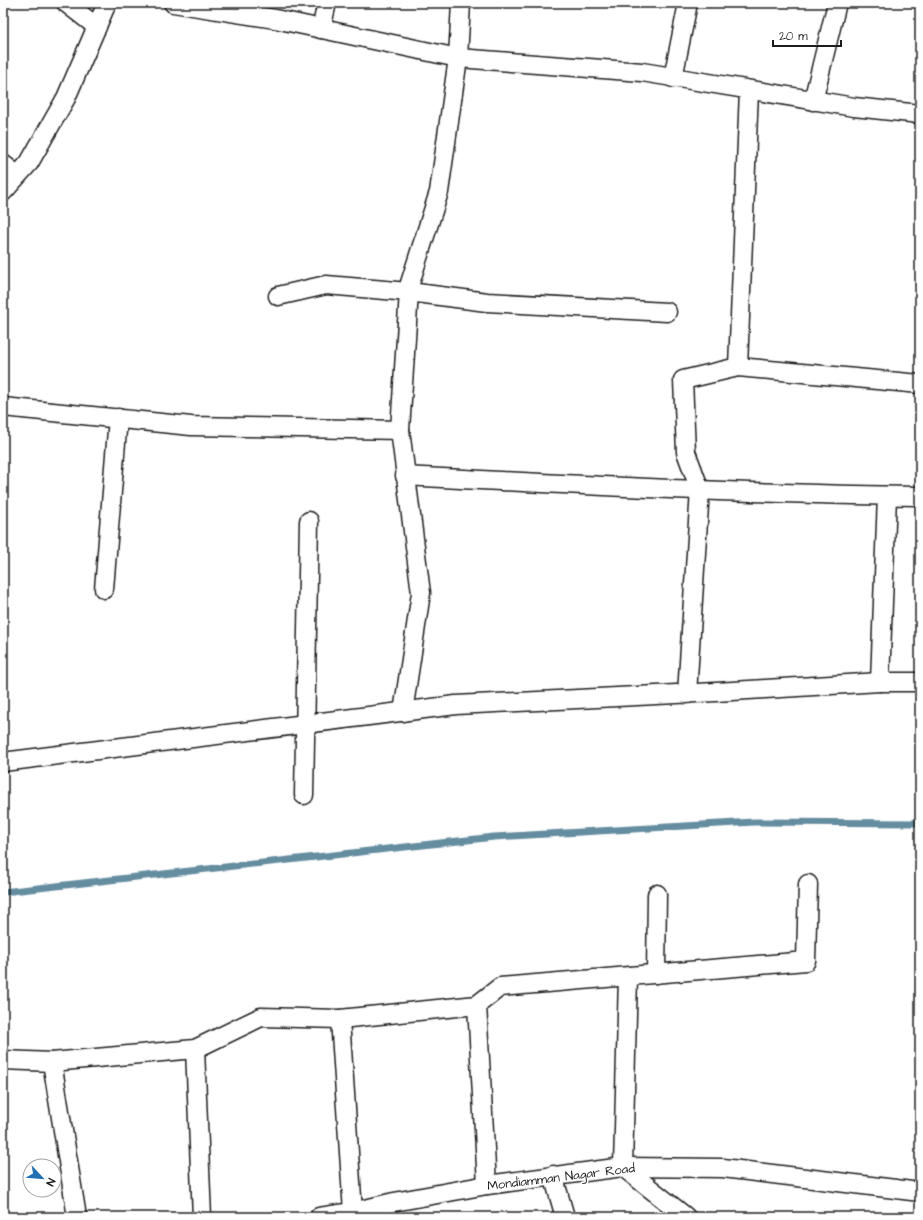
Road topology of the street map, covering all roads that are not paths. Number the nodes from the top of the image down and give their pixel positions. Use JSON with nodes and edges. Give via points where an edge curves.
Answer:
{"nodes":[{"id":1,"x":66,"y":3,"type":"edge"},
{"id":2,"x":107,"y":3,"type":"edge"},
{"id":3,"x":173,"y":3,"type":"edge"},
{"id":4,"x":326,"y":3,"type":"edge"},
{"id":5,"x":461,"y":3,"type":"edge"},
{"id":6,"x":688,"y":3,"type":"edge"},
{"id":7,"x":837,"y":3,"type":"edge"},
{"id":8,"x":97,"y":27,"type":"junction"},
{"id":9,"x":321,"y":29,"type":"junction"},
{"id":10,"x":458,"y":58,"type":"junction"},
{"id":11,"x":673,"y":78,"type":"junction"},
{"id":12,"x":748,"y":90,"type":"junction"},
{"id":13,"x":813,"y":101,"type":"junction"},
{"id":14,"x":920,"y":114,"type":"edge"},
{"id":15,"x":3,"y":164,"type":"edge"},
{"id":16,"x":18,"y":175,"type":"junction"},
{"id":17,"x":3,"y":192,"type":"edge"},
{"id":18,"x":409,"y":292,"type":"junction"},
{"id":19,"x":278,"y":296,"type":"dead end"},
{"id":20,"x":667,"y":312,"type":"dead end"},
{"id":21,"x":738,"y":367,"type":"junction"},
{"id":22,"x":920,"y":384,"type":"edge"},
{"id":23,"x":3,"y":407,"type":"edge"},
{"id":24,"x":118,"y":418,"type":"junction"},
{"id":25,"x":400,"y":430,"type":"junction"},
{"id":26,"x":405,"y":476,"type":"junction"},
{"id":27,"x":700,"y":490,"type":"junction"},
{"id":28,"x":888,"y":496,"type":"junction"},
{"id":29,"x":920,"y":496,"type":"edge"},
{"id":30,"x":309,"y":521,"type":"dead end"},
{"id":31,"x":104,"y":589,"type":"dead end"},
{"id":32,"x":880,"y":682,"type":"junction"},
{"id":33,"x":920,"y":682,"type":"edge"},
{"id":34,"x":687,"y":694,"type":"junction"},
{"id":35,"x":403,"y":712,"type":"junction"},
{"id":36,"x":305,"y":725,"type":"junction"},
{"id":37,"x":3,"y":762,"type":"edge"},
{"id":38,"x":304,"y":795,"type":"dead end"},
{"id":39,"x":808,"y":884,"type":"dead end"},
{"id":40,"x":657,"y":894,"type":"dead end"},
{"id":41,"x":656,"y":974,"type":"junction"},
{"id":42,"x":628,"y":977,"type":"junction"},
{"id":43,"x":477,"y":1005,"type":"junction"},
{"id":44,"x":340,"y":1019,"type":"junction"},
{"id":45,"x":194,"y":1049,"type":"junction"},
{"id":46,"x":3,"y":1060,"type":"edge"},
{"id":47,"x":52,"y":1062,"type":"junction"},
{"id":48,"x":623,"y":1167,"type":"junction"},
{"id":49,"x":553,"y":1175,"type":"junction"},
{"id":50,"x":487,"y":1185,"type":"junction"},
{"id":51,"x":920,"y":1192,"type":"edge"},
{"id":52,"x":392,"y":1209,"type":"edge"},
{"id":53,"x":353,"y":1212,"type":"junction"},
{"id":54,"x":77,"y":1217,"type":"edge"},
{"id":55,"x":202,"y":1217,"type":"edge"},
{"id":56,"x":319,"y":1217,"type":"edge"},
{"id":57,"x":565,"y":1217,"type":"edge"},
{"id":58,"x":686,"y":1217,"type":"edge"}],
"edges":[{"from":1,"to":8,"type":"street"},
{"from":2,"to":8,"type":"street"},
{"from":3,"to":9,"type":"street"},
{"from":4,"to":9,"type":"street"},
{"from":5,"to":10,"type":"street"},
{"from":6,"to":11,"type":"street"},
{"from":7,"to":13,"type":"street"},
{"from":8,"to":16,"type":"street","via":[[66,98],[29,163]]},
{"from":9,"to":10,"type":"street"},
{"from":10,"to":11,"type":"street","via":[[642,72]]},
{"from":10,"to":18,"type":"street","via":[[439,192]]},
{"from":11,"to":12,"type":"street"},
{"from":12,"to":13,"type":"street"},
{"from":12,"to":21,"type":"street"},
{"from":13,"to":14,"type":"street"},
{"from":15,"to":16,"type":"street"},
{"from":16,"to":17,"type":"street"},
{"from":18,"to":19,"type":"street","via":[[326,285]]},
{"from":18,"to":20,"type":"street","via":[[487,302]]},
{"from":18,"to":25,"type":"street"},
{"from":21,"to":22,"type":"street"},
{"from":21,"to":27,"type":"street","via":[[683,380],[686,452]]},
{"from":23,"to":24,"type":"street"},
{"from":24,"to":25,"type":"street","via":[[191,426]]},
{"from":24,"to":31,"type":"street"},
{"from":25,"to":26,"type":"street"},
{"from":26,"to":27,"type":"street"},
{"from":26,"to":35,"type":"street","via":[[421,593]]},
{"from":27,"to":28,"type":"street"},
{"from":27,"to":34,"type":"street"},
{"from":28,"to":29,"type":"street"},
{"from":28,"to":32,"type":"street"},
{"from":30,"to":36,"type":"street"},
{"from":32,"to":33,"type":"street"},
{"from":32,"to":34,"type":"street"},
{"from":34,"to":35,"type":"street","via":[[456,705]]},
{"from":35,"to":36,"type":"street"},
{"from":36,"to":37,"type":"street"},
{"from":36,"to":38,"type":"street"},
{"from":39,"to":41,"type":"street","via":[[806,961]]},
{"from":40,"to":41,"type":"street"},
{"from":41,"to":42,"type":"street"},
{"from":42,"to":43,"type":"street","via":[[500,987]]},
{"from":42,"to":48,"type":"street"},
{"from":43,"to":44,"type":"street"},
{"from":43,"to":50,"type":"street"},
{"from":44,"to":45,"type":"street","via":[[260,1017]]},
{"from":44,"to":53,"type":"street"},
{"from":45,"to":47,"type":"street"},
{"from":45,"to":55,"type":"street"},
{"from":46,"to":47,"type":"street"},
{"from":47,"to":54,"type":"street"},
{"from":48,"to":49,"type":"street","name":"Mondiamman Nagar Road"},
{"from":48,"to":51,"type":"street","name":"Mondiamman Nagar Road","via":[[724,1168]]},
{"from":48,"to":58,"type":"street"},
{"from":49,"to":50,"type":"street","name":"Mondiamman Nagar Road"},
{"from":49,"to":57,"type":"street"},
{"from":50,"to":52,"type":"street","name":"Mondiamman Nagar Road"},
{"from":52,"to":53,"type":"street","name":"Mondiamman Nagar Road"},
{"from":53,"to":56,"type":"street","name":"Mondiamman Nagar Road"}]}
